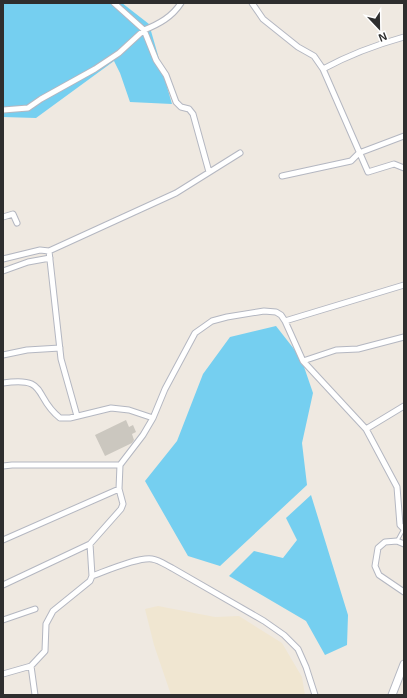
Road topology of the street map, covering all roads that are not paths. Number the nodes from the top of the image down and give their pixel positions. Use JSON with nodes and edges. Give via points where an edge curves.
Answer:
{"nodes":[{"id":1,"x":114,"y":3,"type":"edge"},
{"id":2,"x":182,"y":3,"type":"edge"},
{"id":3,"x":252,"y":3,"type":"edge"},
{"id":4,"x":144,"y":30,"type":"junction"},
{"id":5,"x":404,"y":37,"type":"edge"},
{"id":6,"x":323,"y":69,"type":"junction"},
{"id":7,"x":3,"y":110,"type":"edge"},
{"id":8,"x":404,"y":136,"type":"edge"},
{"id":9,"x":240,"y":153,"type":"dead end"},
{"id":10,"x":360,"y":153,"type":"junction"},
{"id":11,"x":404,"y":168,"type":"edge"},
{"id":12,"x":209,"y":172,"type":"junction"},
{"id":13,"x":282,"y":176,"type":"dead end"},
{"id":14,"x":3,"y":217,"type":"edge"},
{"id":15,"x":17,"y":223,"type":"dead end"},
{"id":16,"x":50,"y":251,"type":"junction"},
{"id":17,"x":50,"y":258,"type":"junction"},
{"id":18,"x":3,"y":259,"type":"edge"},
{"id":19,"x":3,"y":271,"type":"edge"},
{"id":20,"x":404,"y":285,"type":"edge"},
{"id":21,"x":285,"y":321,"type":"junction"},
{"id":22,"x":404,"y":337,"type":"edge"},
{"id":23,"x":60,"y":348,"type":"junction"},
{"id":24,"x":3,"y":355,"type":"edge"},
{"id":25,"x":303,"y":361,"type":"junction"},
{"id":26,"x":3,"y":383,"type":"edge"},
{"id":27,"x":404,"y":406,"type":"edge"},
{"id":28,"x":77,"y":416,"type":"junction"},
{"id":29,"x":153,"y":418,"type":"junction"},
{"id":30,"x":366,"y":429,"type":"junction"},
{"id":31,"x":120,"y":465,"type":"junction"},
{"id":32,"x":3,"y":466,"type":"edge"},
{"id":33,"x":119,"y":489,"type":"junction"},
{"id":34,"x":404,"y":529,"type":"edge"},
{"id":35,"x":3,"y":540,"type":"edge"},
{"id":36,"x":397,"y":541,"type":"junction"},
{"id":37,"x":90,"y":544,"type":"junction"},
{"id":38,"x":404,"y":544,"type":"edge"},
{"id":39,"x":92,"y":576,"type":"junction"},
{"id":40,"x":3,"y":585,"type":"edge"},
{"id":41,"x":404,"y":592,"type":"edge"},
{"id":42,"x":35,"y":609,"type":"dead end"},
{"id":43,"x":3,"y":620,"type":"edge"},
{"id":44,"x":404,"y":664,"type":"edge"},
{"id":45,"x":31,"y":666,"type":"junction"},
{"id":46,"x":3,"y":674,"type":"edge"},
{"id":47,"x":35,"y":695,"type":"edge"},
{"id":48,"x":315,"y":695,"type":"edge"},
{"id":49,"x":392,"y":695,"type":"edge"}],
"edges":[{"from":1,"to":4,"type":"street"},
{"from":2,"to":4,"type":"street","via":[[160,23]]},
{"from":3,"to":6,"type":"street","via":[[263,19],[298,48],[314,56]]},
{"from":4,"to":7,"type":"street","via":[[119,53],[28,108]]},
{"from":4,"to":12,"type":"street","via":[[176,102],[193,114]]},
{"from":5,"to":6,"type":"street","via":[[350,55]]},
{"from":6,"to":10,"type":"street"},
{"from":8,"to":10,"type":"street"},
{"from":9,"to":12,"type":"street"},
{"from":10,"to":11,"type":"street","via":[[368,172],[394,164]]},
{"from":10,"to":13,"type":"street","via":[[350,161]]},
{"from":12,"to":16,"type":"street","via":[[176,193]]},
{"from":14,"to":15,"type":"street","via":[[13,214]]},
{"from":16,"to":17,"type":"street"},
{"from":16,"to":18,"type":"street","via":[[40,250]]},
{"from":17,"to":19,"type":"street","via":[[28,262]]},
{"from":17,"to":23,"type":"street"},
{"from":20,"to":21,"type":"street"},
{"from":21,"to":25,"type":"street"},
{"from":21,"to":29,"type":"street","via":[[276,312],[264,311],[212,321],[195,333],[165,389]]},
{"from":22,"to":25,"type":"street","via":[[358,349],[336,350]]},
{"from":23,"to":24,"type":"street","via":[[27,350]]},
{"from":23,"to":28,"type":"street"},
{"from":25,"to":30,"type":"street"},
{"from":26,"to":28,"type":"street","via":[[28,382],[36,386],[52,412],[60,418]]},
{"from":27,"to":30,"type":"street"},
{"from":28,"to":29,"type":"street","via":[[111,408],[129,410]]},
{"from":29,"to":31,"type":"street"},
{"from":30,"to":34,"type":"street","via":[[397,487],[400,525]]},
{"from":31,"to":32,"type":"street"},
{"from":31,"to":33,"type":"street"},
{"from":33,"to":35,"type":"street"},
{"from":33,"to":37,"type":"street","via":[[123,504],[121,509]]},
{"from":34,"to":36,"type":"lane"},
{"from":36,"to":38,"type":"street"},
{"from":36,"to":41,"type":"street","via":[[385,542],[378,548],[375,566],[379,575]]},
{"from":37,"to":39,"type":"street"},
{"from":37,"to":40,"type":"street"},
{"from":39,"to":45,"type":"street","via":[[90,581],[53,611],[46,624],[45,651]]},
{"from":39,"to":48,"type":"street","via":[[151,559],[172,568],[284,635],[298,649]]},
{"from":42,"to":43,"type":"street"},
{"from":44,"to":49,"type":"main road"},
{"from":45,"to":46,"type":"street"},
{"from":45,"to":47,"type":"street"}]}
